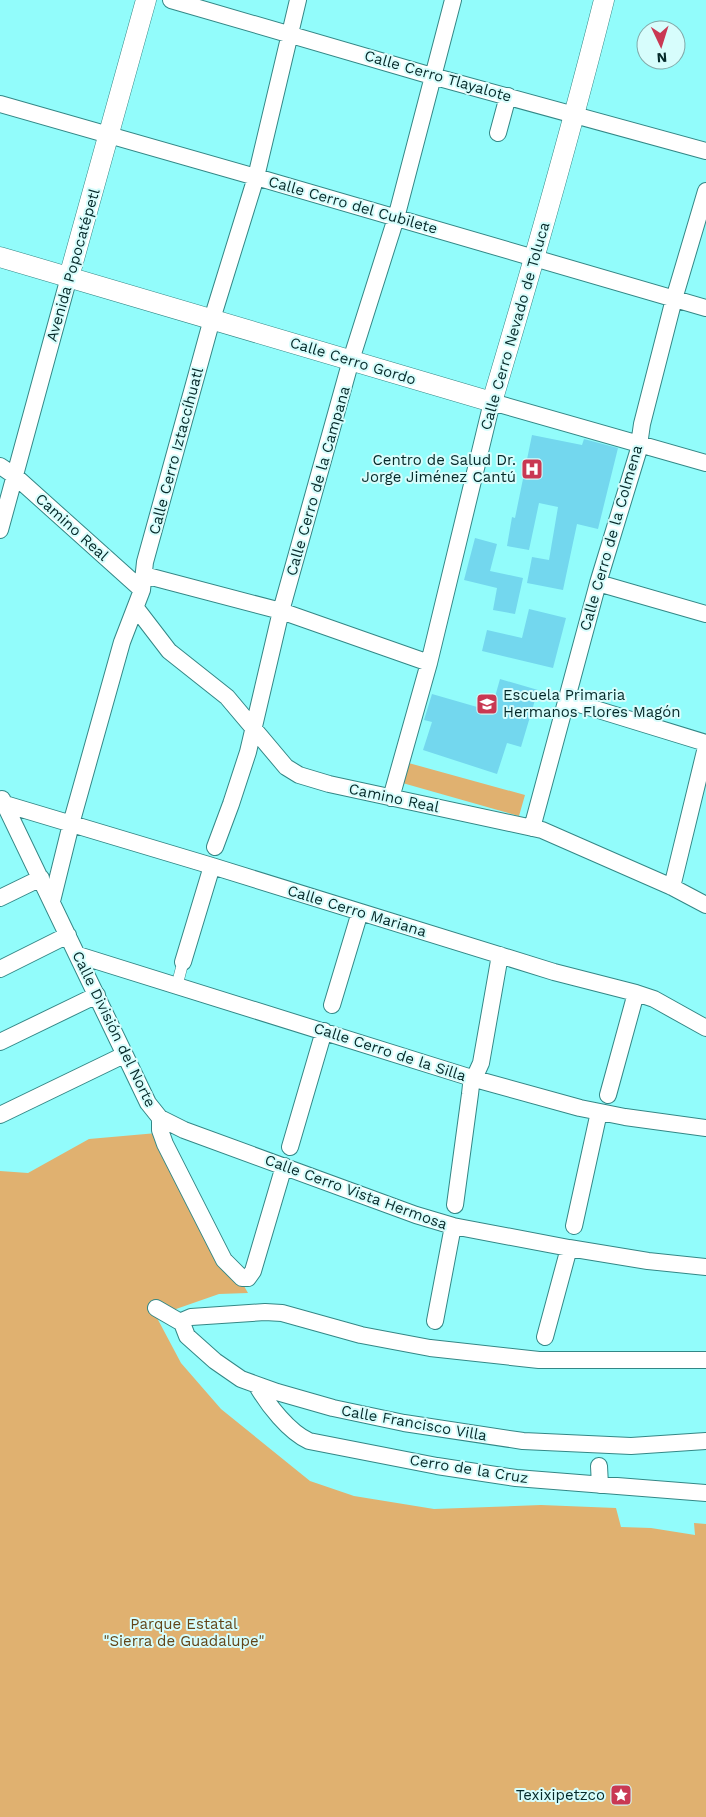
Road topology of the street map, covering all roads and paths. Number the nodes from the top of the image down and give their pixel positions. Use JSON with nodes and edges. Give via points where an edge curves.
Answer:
{"nodes":[{"id":1,"x":146,"y":0,"type":"edge"},
{"id":2,"x":171,"y":0,"type":"edge"},
{"id":3,"x":298,"y":0,"type":"edge"},
{"id":4,"x":453,"y":0,"type":"edge"},
{"id":5,"x":604,"y":0,"type":"edge"},
{"id":6,"x":290,"y":34,"type":"junction"},
{"id":7,"x":432,"y":76,"type":"junction"},
{"id":8,"x":508,"y":96,"type":"junction"},
{"id":9,"x":0,"y":104,"type":"edge"},
{"id":10,"x":576,"y":114,"type":"junction"},
{"id":11,"x":498,"y":133,"type":"dead end"},
{"id":12,"x":109,"y":135,"type":"junction"},
{"id":13,"x":706,"y":151,"type":"edge"},
{"id":14,"x":256,"y":177,"type":"junction"},
{"id":15,"x":706,"y":191,"type":"edge"},
{"id":16,"x":396,"y":218,"type":"junction"},
{"id":17,"x":0,"y":257,"type":"edge"},
{"id":18,"x":535,"y":258,"type":"junction"},
{"id":19,"x":69,"y":277,"type":"junction"},
{"id":20,"x":674,"y":299,"type":"junction"},
{"id":21,"x":706,"y":308,"type":"edge"},
{"id":22,"x":212,"y":319,"type":"junction"},
{"id":23,"x":351,"y":360,"type":"junction"},
{"id":24,"x":492,"y":402,"type":"junction"},
{"id":25,"x":639,"y":443,"type":"junction"},
{"id":26,"x":706,"y":463,"type":"edge"},
{"id":27,"x":0,"y":466,"type":"edge"},
{"id":28,"x":15,"y":476,"type":"junction"},
{"id":29,"x":0,"y":530,"type":"edge"},
{"id":30,"x":143,"y":582,"type":"junction"},
{"id":31,"x":598,"y":583,"type":"junction"},
{"id":32,"x":136,"y":608,"type":"junction"},
{"id":33,"x":282,"y":611,"type":"junction"},
{"id":34,"x":706,"y":614,"type":"edge"},
{"id":35,"x":429,"y":663,"type":"junction"},
{"id":36,"x":566,"y":700,"type":"junction"},
{"id":37,"x":254,"y":728,"type":"junction"},
{"id":38,"x":706,"y":745,"type":"edge"},
{"id":39,"x":392,"y":798,"type":"junction"},
{"id":40,"x":2,"y":800,"type":"edge"},
{"id":41,"x":71,"y":824,"type":"junction"},
{"id":42,"x":532,"y":828,"type":"junction"},
{"id":43,"x":215,"y":846,"type":"dead end"},
{"id":44,"x":212,"y":866,"type":"junction"},
{"id":45,"x":41,"y":878,"type":"junction"},
{"id":46,"x":672,"y":887,"type":"junction"},
{"id":47,"x":0,"y":898,"type":"edge"},
{"id":48,"x":52,"y":901,"type":"junction"},
{"id":49,"x":706,"y":905,"type":"edge"},
{"id":50,"x":360,"y":912,"type":"junction"},
{"id":51,"x":68,"y":935,"type":"junction"},
{"id":52,"x":78,"y":955,"type":"junction"},
{"id":53,"x":500,"y":955,"type":"junction"},
{"id":54,"x":183,"y":962,"type":"joint"},
{"id":55,"x":0,"y":969,"type":"edge"},
{"id":56,"x":177,"y":985,"type":"junction"},
{"id":57,"x":636,"y":993,"type":"junction"},
{"id":58,"x":97,"y":996,"type":"junction"},
{"id":59,"x":332,"y":1005,"type":"dead end"},
{"id":60,"x":706,"y":1028,"type":"edge"},
{"id":61,"x":324,"y":1031,"type":"junction"},
{"id":62,"x":0,"y":1042,"type":"edge"},
{"id":63,"x":124,"y":1055,"type":"junction"},
{"id":64,"x":475,"y":1079,"type":"junction"},
{"id":65,"x":608,"y":1095,"type":"joint"},
{"id":66,"x":600,"y":1112,"type":"junction"},
{"id":67,"x":0,"y":1115,"type":"edge"},
{"id":68,"x":160,"y":1118,"type":"junction"},
{"id":69,"x":706,"y":1128,"type":"edge"},
{"id":70,"x":290,"y":1147,"type":"dead end"},
{"id":71,"x":284,"y":1166,"type":"junction"},
{"id":72,"x":455,"y":1205,"type":"dead end"},
{"id":73,"x":453,"y":1226,"type":"junction"},
{"id":74,"x":574,"y":1226,"type":"dead end"},
{"id":75,"x":569,"y":1248,"type":"junction"},
{"id":76,"x":706,"y":1267,"type":"edge"},
{"id":77,"x":156,"y":1308,"type":"dead end"},
{"id":78,"x":435,"y":1321,"type":"dead end"},
{"id":79,"x":182,"y":1323,"type":"junction"},
{"id":80,"x":545,"y":1337,"type":"dead end"},
{"id":81,"x":706,"y":1360,"type":"edge"},
{"id":82,"x":257,"y":1386,"type":"junction"},
{"id":83,"x":706,"y":1441,"type":"edge"},
{"id":84,"x":599,"y":1466,"type":"dead end"},
{"id":85,"x":600,"y":1485,"type":"junction"},
{"id":86,"x":706,"y":1493,"type":"edge"}],
"edges":[{"from":1,"to":12,"type":"street","name":"Avenida Popocatépetl"},
{"from":2,"to":6,"type":"street","name":"Calle Cerro Tlayalote"},
{"from":3,"to":6,"type":"street","name":"Calle Cerro Iztaccíhuatl"},
{"from":4,"to":7,"type":"street","name":"Calle Cerro de la Campana"},
{"from":5,"to":10,"type":"street","name":"Calle Cerro Nevado de Toluca"},
{"from":6,"to":7,"type":"street","name":"Calle Cerro Tlayalote"},
{"from":6,"to":14,"type":"street","name":"Calle Cerro Iztaccíhuatl"},
{"from":7,"to":8,"type":"street","name":"Calle Cerro Tlayalote"},
{"from":7,"to":16,"type":"street","name":"Calle Cerro de la Campana"},
{"from":8,"to":10,"type":"street","name":"Calle Cerro Tlayalote"},
{"from":8,"to":11,"type":"street"},
{"from":9,"to":12,"type":"street","name":"Calle Cerro del Cubilete"},
{"from":10,"to":13,"type":"street","name":"Calle Cerro Tlayalote"},
{"from":10,"to":18,"type":"street","name":"Calle Cerro Nevado de Toluca"},
{"from":12,"to":14,"type":"street","name":"Calle Cerro del Cubilete"},
{"from":12,"to":19,"type":"street","name":"Avenida Popocatépetl"},
{"from":14,"to":16,"type":"street","name":"Calle Cerro del Cubilete"},
{"from":14,"to":22,"type":"street","name":"Calle Cerro Iztaccíhuatl"},
{"from":15,"to":20,"type":"street","name":"Calle Cerro de la Colmena"},
{"from":16,"to":18,"type":"street","name":"Calle Cerro del Cubilete"},
{"from":16,"to":23,"type":"street","name":"Calle Cerro de la Campana"},
{"from":17,"to":19,"type":"street","name":"Calle Cerro Gordo"},
{"from":18,"to":20,"type":"street","name":"Calle Cerro del Cubilete"},
{"from":18,"to":24,"type":"street","name":"Calle Cerro Nevado de Toluca"},
{"from":19,"to":22,"type":"street","name":"Calle Cerro Gordo"},
{"from":19,"to":28,"type":"street","name":"Avenida Popocatépetl"},
{"from":20,"to":21,"type":"street","name":"Calle Cerro del Cubilete"},
{"from":20,"to":25,"type":"street","name":"Calle Cerro de la Colmena"},
{"from":22,"to":23,"type":"street","name":"Calle Cerro Gordo"},
{"from":22,"to":30,"type":"street","name":"Calle Cerro Iztaccíhuatl","via":[[145,562]]},
{"from":23,"to":24,"type":"street","name":"Calle Cerro Gordo"},
{"from":23,"to":33,"type":"street","name":"Calle Cerro de la Campana"},
{"from":24,"to":25,"type":"street","name":"Calle Cerro Gordo"},
{"from":24,"to":35,"type":"street","name":"Calle Cerro Nevado de Toluca"},
{"from":25,"to":26,"type":"street","name":"Calle Cerro Gordo"},
{"from":25,"to":31,"type":"street","name":"Calle Cerro de la Colmena"},
{"from":27,"to":28,"type":"street","name":"Camino Real"},
{"from":28,"to":29,"type":"street","name":"Avenida Popocatépetl"},
{"from":28,"to":30,"type":"street","name":"Camino Real"},
{"from":30,"to":32,"type":"street","name":"Calle Cerro Iztaccíhuatl"},
{"from":30,"to":33,"type":"street"},
{"from":31,"to":34,"type":"street"},
{"from":31,"to":36,"type":"street","name":"Calle Cerro de la Colmena"},
{"from":32,"to":37,"type":"street","name":"Camino Real","via":[[169,651],[227,698]]},
{"from":32,"to":41,"type":"street","name":"Calle Cerro Iztaccíhuatl","via":[[122,642]]},
{"from":33,"to":35,"type":"street"},
{"from":33,"to":37,"type":"street","name":"Calle Cerro de la Campana"},
{"from":35,"to":39,"type":"street","name":"Calle Cerro Nevado de Toluca"},
{"from":36,"to":38,"type":"street"},
{"from":36,"to":42,"type":"street","name":"Calle Cerro de la Colmena"},
{"from":37,"to":39,"type":"street","name":"Camino Real","via":[[286,767],[299,775]]},
{"from":37,"to":43,"type":"street","name":"Calle Cerro de la Campana","via":[[232,804]]},
{"from":38,"to":46,"type":"street"},
{"from":39,"to":42,"type":"street","name":"Camino Real"},
{"from":40,"to":41,"type":"street","name":"Calle Cerro Mariana"},
{"from":40,"to":45,"type":"street","name":"Calle División del Norte"},
{"from":41,"to":44,"type":"street","name":"Calle Cerro Mariana"},
{"from":41,"to":48,"type":"street","name":"Calle Cerro Iztaccíhuatl"},
{"from":42,"to":46,"type":"street","name":"Camino Real"},
{"from":44,"to":50,"type":"street","name":"Calle Cerro Mariana"},
{"from":44,"to":54,"type":"street"},
{"from":45,"to":47,"type":"street"},
{"from":45,"to":48,"type":"street","name":"Calle División del Norte"},
{"from":46,"to":49,"type":"street","name":"Camino Real"},
{"from":48,"to":51,"type":"street","name":"Calle División del Norte"},
{"from":50,"to":53,"type":"street","name":"Calle Cerro Mariana"},
{"from":50,"to":59,"type":"street"},
{"from":51,"to":52,"type":"street","name":"Calle División del Norte"},
{"from":51,"to":55,"type":"street"},
{"from":52,"to":56,"type":"street","name":"Calle Cerro de la Silla"},
{"from":52,"to":58,"type":"street","name":"Calle División del Norte"},
{"from":53,"to":57,"type":"street","name":"Calle Cerro Mariana"},
{"from":53,"to":64,"type":"street"},
{"from":54,"to":56,"type":"street"},
{"from":56,"to":61,"type":"street","name":"Calle Cerro de la Silla"},
{"from":57,"to":60,"type":"street","name":"Calle Cerro Mariana","via":[[654,999]]},
{"from":57,"to":65,"type":"street"},
{"from":58,"to":62,"type":"street"},
{"from":58,"to":63,"type":"street","name":"Calle División del Norte"},
{"from":61,"to":64,"type":"street","name":"Calle Cerro de la Silla"},
{"from":61,"to":70,"type":"street"},
{"from":63,"to":67,"type":"street"},
{"from":63,"to":68,"type":"street","name":"Calle División del Norte","via":[[148,1103]]},
{"from":64,"to":66,"type":"street","name":"Calle Cerro de la Silla"},
{"from":64,"to":72,"type":"street","via":[[471,1085]]},
{"from":65,"to":66,"type":"street"},
{"from":66,"to":69,"type":"street","name":"Calle Cerro de la Silla"},
{"from":66,"to":74,"type":"street"},
{"from":68,"to":71,"type":"street","name":"Calle Cerro Vista Hermosa","via":[[184,1130]]},
{"from":68,"to":71,"type":"street","name":"Calle División del Norte","via":[[165,1144],[224,1260],[242,1278],[248,1278],[253,1272]]},
{"from":71,"to":73,"type":"street","name":"Calle Cerro Vista Hermosa"},
{"from":73,"to":75,"type":"street","name":"Calle Cerro Vista Hermosa"},
{"from":73,"to":78,"type":"street"},
{"from":75,"to":76,"type":"street","name":"Calle Cerro Vista Hermosa"},
{"from":75,"to":80,"type":"street"},
{"from":77,"to":79,"type":"street","name":"Calle Francisco Villa"},
{"from":79,"to":81,"type":"street","via":[[191,1317],[282,1313],[360,1335],[449,1352],[566,1361]]},
{"from":79,"to":82,"type":"street","name":"Calle Francisco Villa","via":[[187,1336],[215,1361]]},
{"from":82,"to":83,"type":"street","name":"Calle Francisco Villa","via":[[333,1408],[404,1423],[523,1441],[631,1446]]},
{"from":82,"to":85,"type":"street","name":"Cerro de la Cruz","via":[[267,1402],[300,1437],[309,1441],[383,1449],[437,1466],[516,1478]]},
{"from":84,"to":85,"type":"street"},
{"from":85,"to":86,"type":"street","name":"Cerro de la Cruz"}]}
